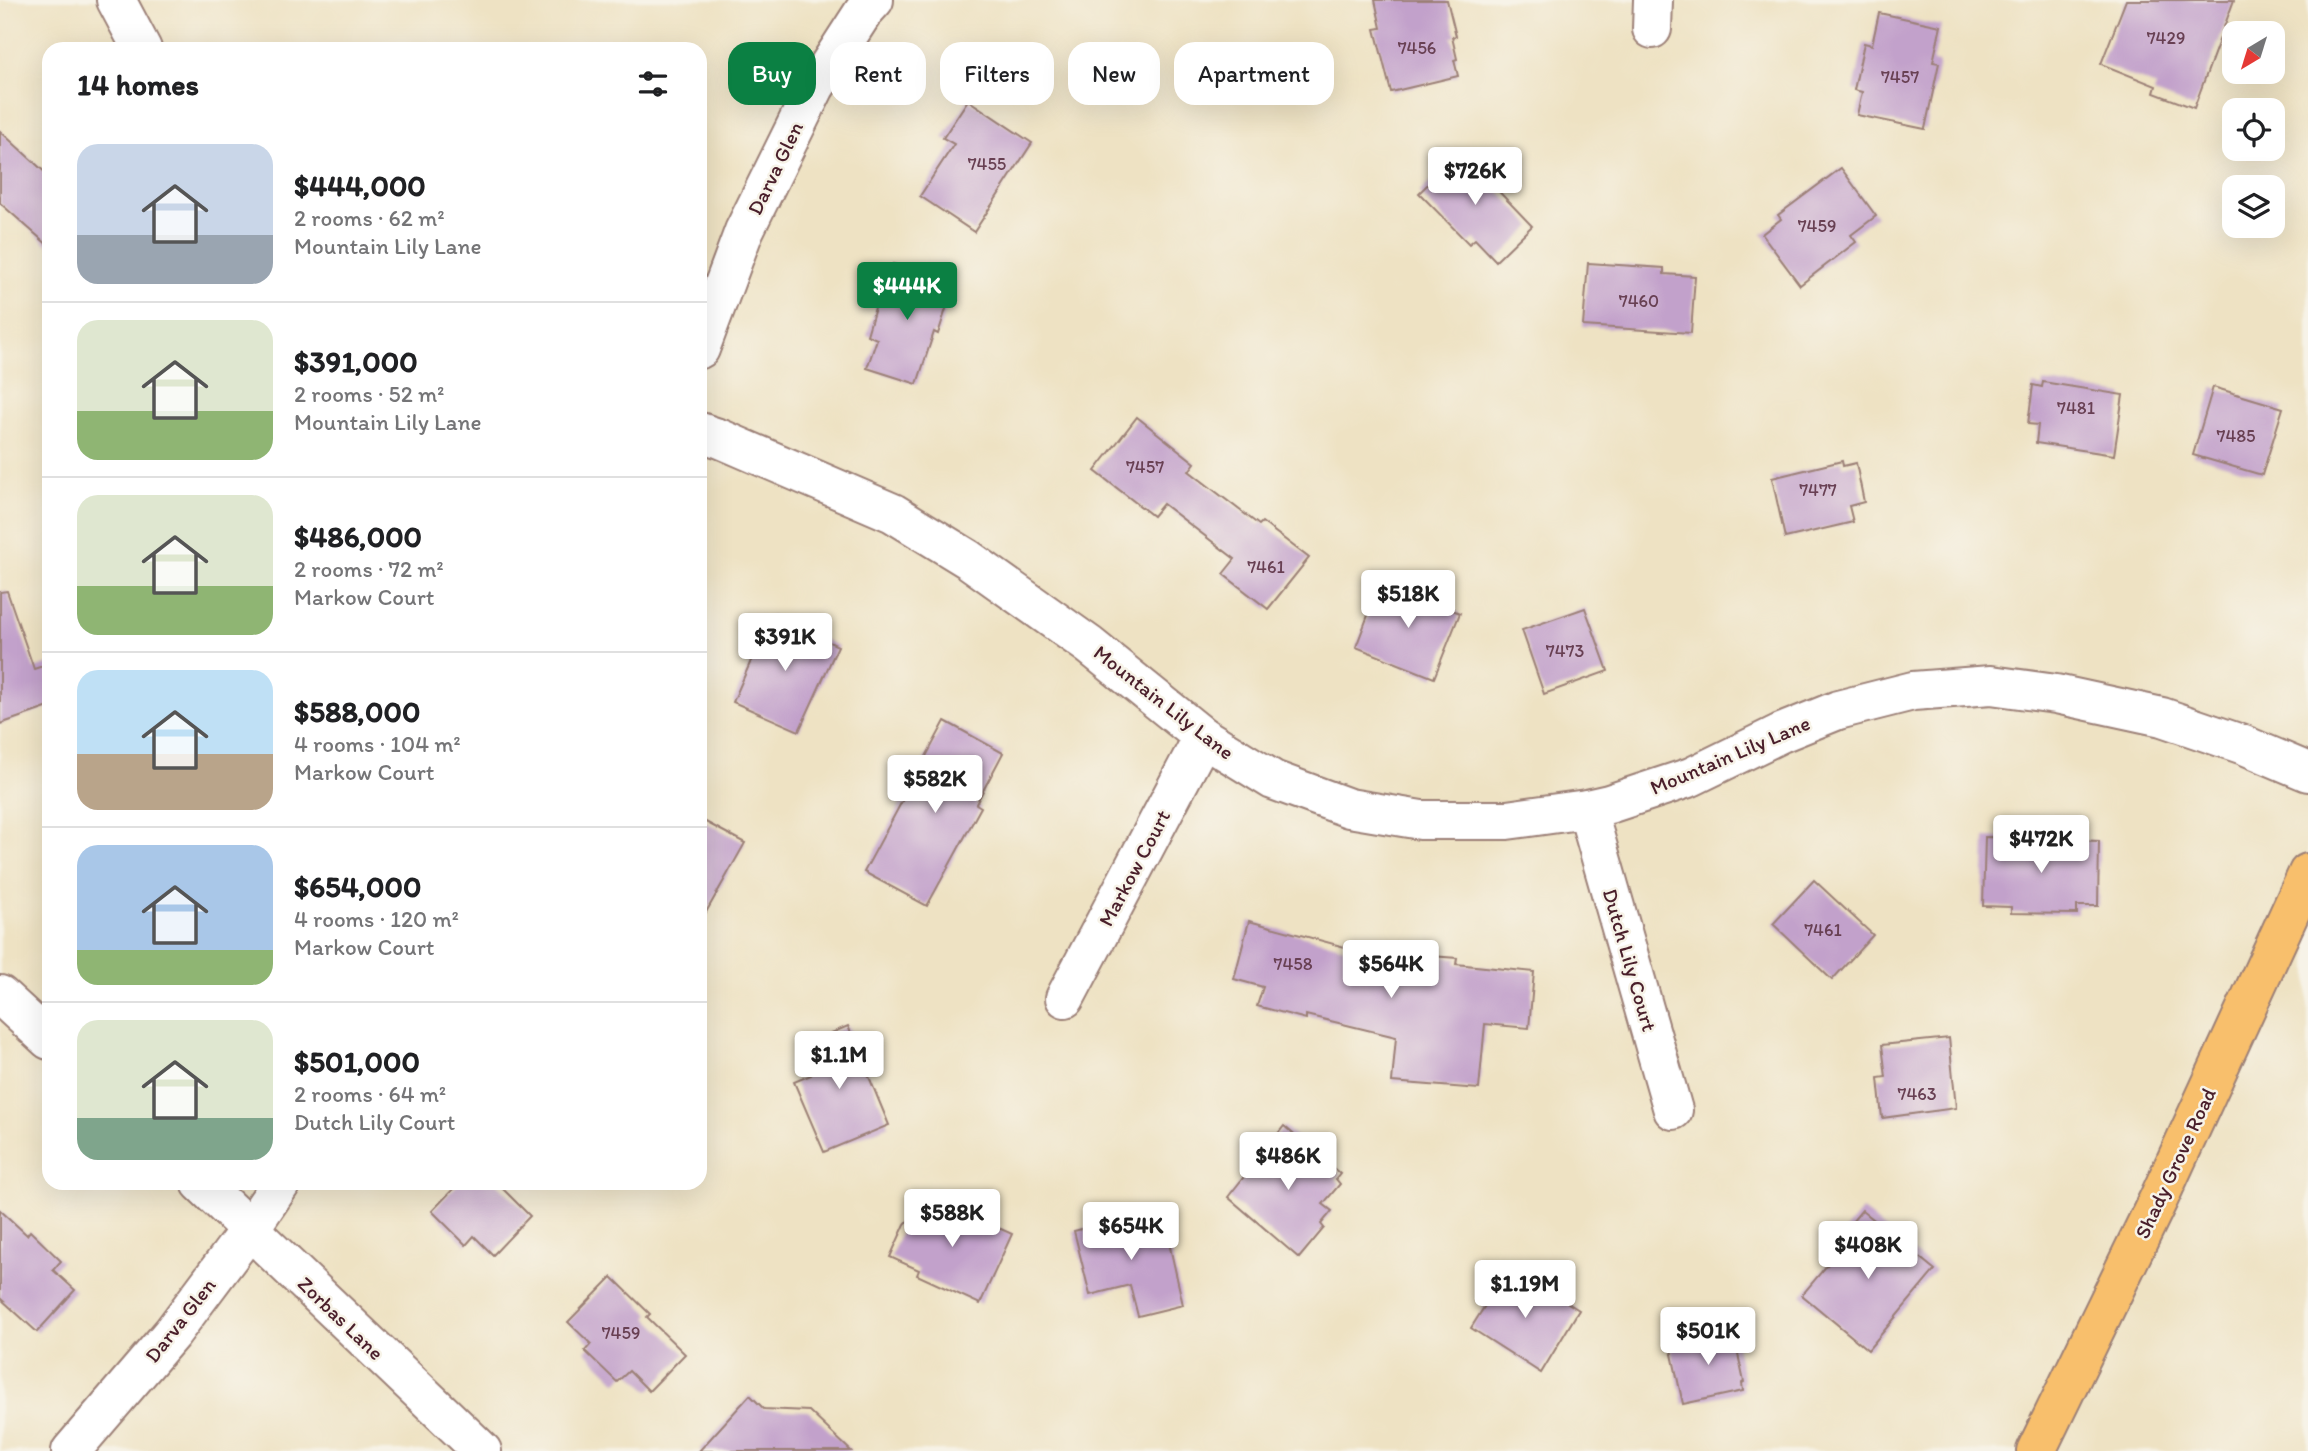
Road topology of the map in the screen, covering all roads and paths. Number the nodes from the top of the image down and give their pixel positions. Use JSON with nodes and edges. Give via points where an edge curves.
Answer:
{"nodes":[{"id":1,"x":116,"y":0,"type":"edge"},
{"id":2,"x":874,"y":0,"type":"edge"},
{"id":3,"x":138,"y":42,"type":"edge"},
{"id":4,"x":707,"y":330,"type":"edge"},
{"id":5,"x":707,"y":435,"type":"edge"},
{"id":6,"x":1203,"y":737,"type":"junction"},
{"id":7,"x":2308,"y":772,"type":"edge"},
{"id":8,"x":1587,"y":809,"type":"junction"},
{"id":9,"x":2308,"y":873,"type":"edge"},
{"id":10,"x":0,"y":995,"type":"edge"},
{"id":11,"x":1065,"y":998,"type":"dead end"},
{"id":12,"x":42,"y":1034,"type":"edge"},
{"id":13,"x":1673,"y":1110,"type":"dead end"},
{"id":14,"x":208,"y":1190,"type":"edge"},
{"id":15,"x":276,"y":1190,"type":"edge"},
{"id":16,"x":249,"y":1230,"type":"junction"},
{"id":17,"x":71,"y":1451,"type":"edge"},
{"id":18,"x":482,"y":1451,"type":"edge"},
{"id":19,"x":2036,"y":1451,"type":"edge"}],
"edges":[{"from":1,"to":3,"type":"street"},
{"from":2,"to":4,"type":"street","name":"Darva Glen","via":[[815,87],[744,232]]},
{"from":5,"to":6,"type":"street","name":"Mountain Lily Lane","via":[[893,513],[968,559],[1089,645]]},
{"from":6,"to":8,"type":"street","name":"Mountain Lily Lane","via":[[1272,780],[1349,808],[1421,820],[1507,820]]},
{"from":6,"to":11,"type":"street","name":"Markow Court"},
{"from":7,"to":8,"type":"street","name":"Mountain Lily Lane","via":[[2162,717],[1991,685],[1913,691],[1838,710],[1691,777]]},
{"from":8,"to":13,"type":"street","name":"Dutch Lily Court"},
{"from":9,"to":19,"type":"main road","name":"Shady Grove Road","via":[[2159,1198]]},
{"from":10,"to":12,"type":"street"},
{"from":14,"to":16,"type":"street","name":"Zorbas Lane"},
{"from":15,"to":16,"type":"street","name":"Darva Glen"},
{"from":16,"to":17,"type":"street","name":"Darva Glen","via":[[172,1333]]},
{"from":16,"to":18,"type":"street","name":"Zorbas Lane"}]}
